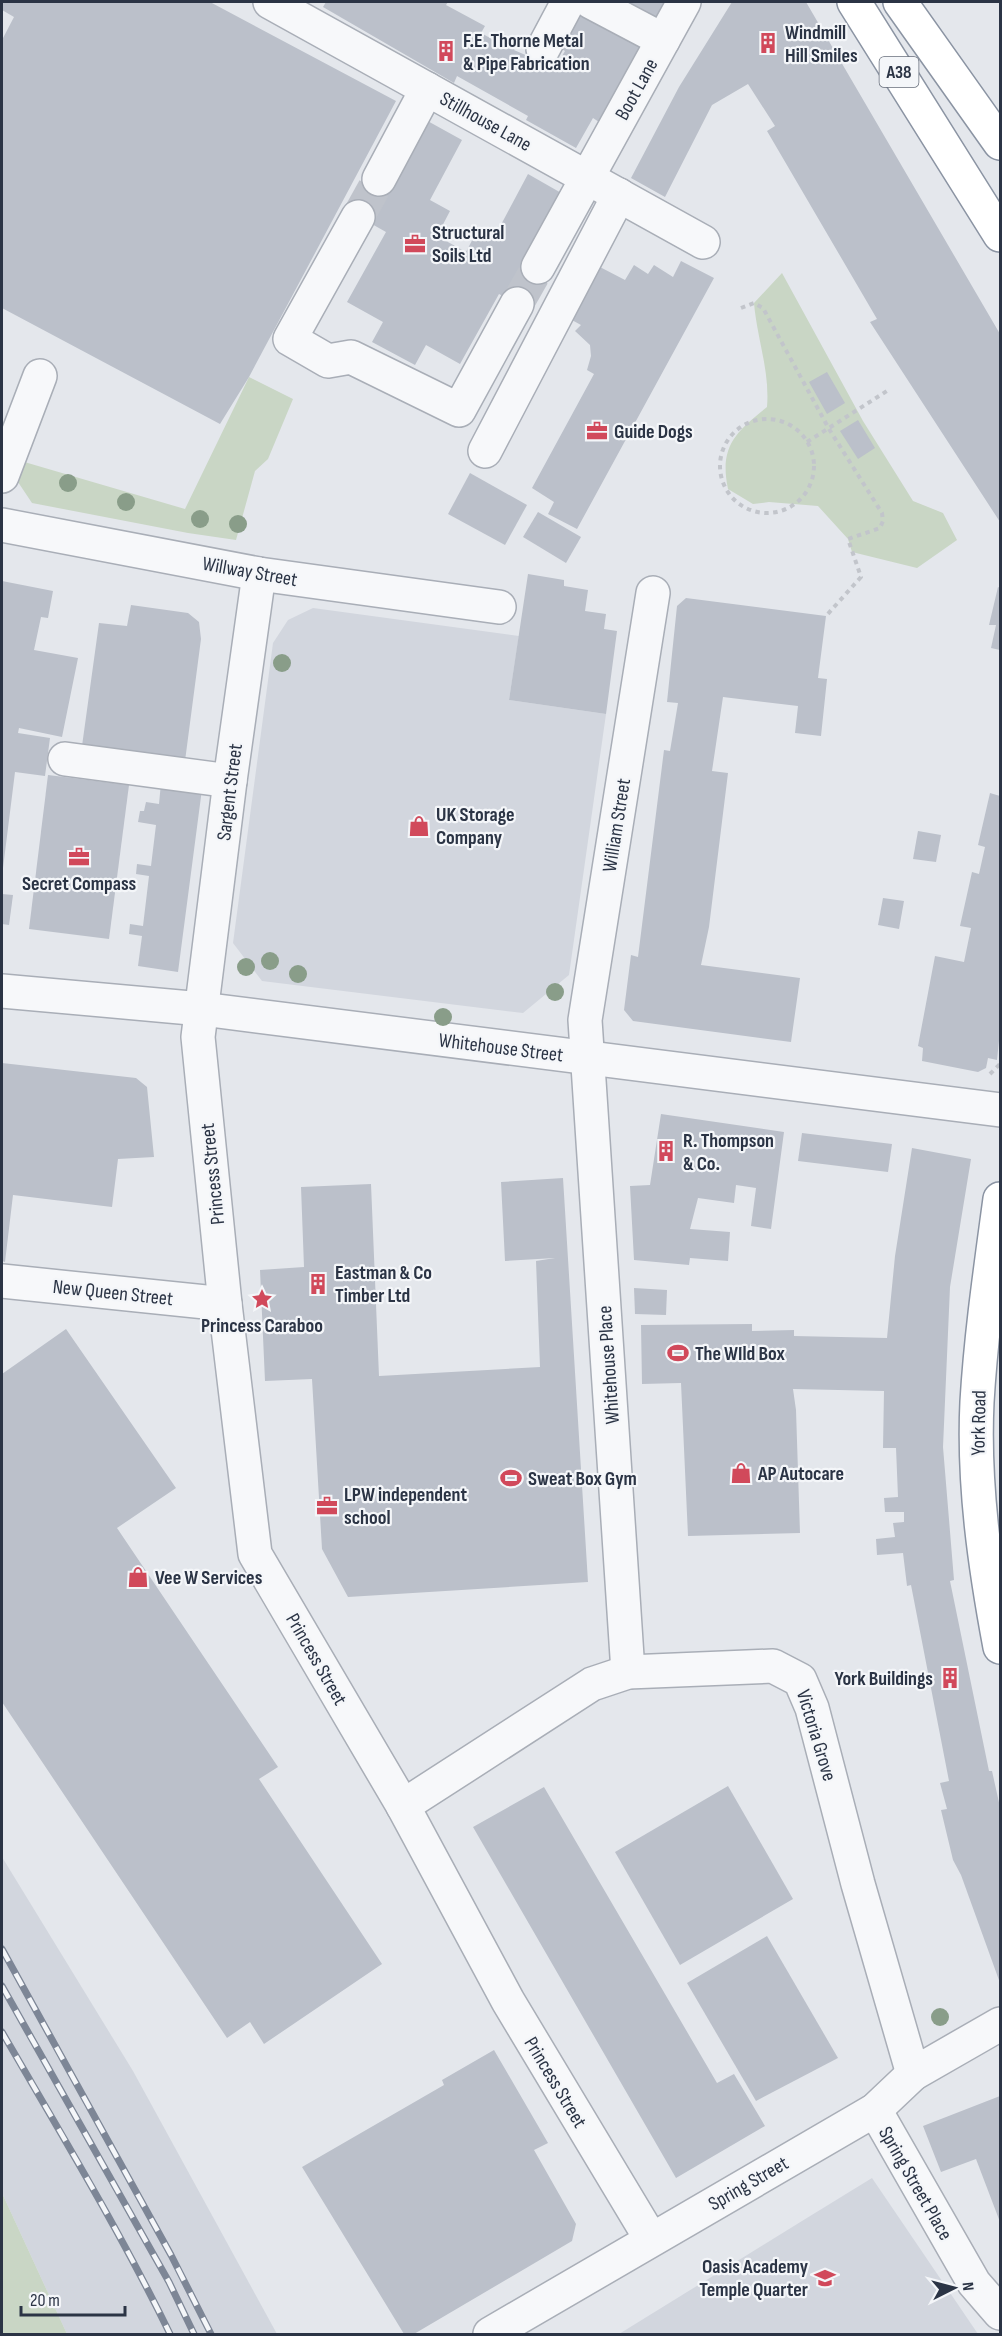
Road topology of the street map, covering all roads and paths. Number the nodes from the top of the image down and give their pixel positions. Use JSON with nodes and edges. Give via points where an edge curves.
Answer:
{"nodes":[{"id":1,"x":270,"y":2,"type":"edge"},
{"id":2,"x":568,"y":2,"type":"edge"},
{"id":3,"x":591,"y":2,"type":"edge"},
{"id":4,"x":684,"y":2,"type":"edge"},
{"id":5,"x":854,"y":2,"type":"edge"},
{"id":6,"x":900,"y":2,"type":"edge"},
{"id":7,"x":303,"y":9,"type":"edge"},
{"id":8,"x":663,"y":39,"type":"junction"},
{"id":9,"x":543,"y":49,"type":"dead end"},
{"id":10,"x":428,"y":89,"type":"junction"},
{"id":11,"x":1000,"y":143,"type":"edge"},
{"id":12,"x":588,"y":178,"type":"junction"},
{"id":13,"x":379,"y":179,"type":"tunnel mouth"},
{"id":14,"x":619,"y":195,"type":"junction"},
{"id":15,"x":358,"y":217,"type":"tunnel mouth"},
{"id":16,"x":1000,"y":236,"type":"edge"},
{"id":17,"x":703,"y":242,"type":"dead end"},
{"id":18,"x":538,"y":267,"type":"tunnel mouth"},
{"id":19,"x":517,"y":304,"type":"tunnel mouth"},
{"id":20,"x":741,"y":308,"type":"dead end"},
{"id":21,"x":40,"y":376,"type":"dead end"},
{"id":22,"x":890,"y":389,"type":"dead end"},
{"id":23,"x":829,"y":429,"type":"junction"},
{"id":24,"x":807,"y":442,"type":"junction"},
{"id":25,"x":485,"y":451,"type":"dead end"},
{"id":26,"x":2,"y":476,"type":"edge"},
{"id":27,"x":2,"y":525,"type":"edge"},
{"id":28,"x":259,"y":574,"type":"junction"},
{"id":29,"x":653,"y":592,"type":"dead end"},
{"id":30,"x":499,"y":607,"type":"dead end"},
{"id":31,"x":826,"y":616,"type":"dead end"},
{"id":32,"x":65,"y":759,"type":"dead end"},
{"id":33,"x":230,"y":781,"type":"junction"},
{"id":34,"x":2,"y":991,"type":"edge"},
{"id":35,"x":202,"y":1010,"type":"junction"},
{"id":36,"x":588,"y":1058,"type":"junction"},
{"id":37,"x":1000,"y":1110,"type":"edge"},
{"id":38,"x":1000,"y":1199,"type":"edge"},
{"id":39,"x":2,"y":1281,"type":"edge"},
{"id":40,"x":225,"y":1304,"type":"junction"},
{"id":41,"x":1000,"y":1647,"type":"edge"},
{"id":42,"x":628,"y":1672,"type":"junction"},
{"id":43,"x":403,"y":1806,"type":"junction"},
{"id":44,"x":1000,"y":2024,"type":"edge"},
{"id":45,"x":913,"y":2074,"type":"junction"},
{"id":46,"x":875,"y":2110,"type":"junction"},
{"id":47,"x":651,"y":2239,"type":"junction"},
{"id":48,"x":1000,"y":2313,"type":"edge"},
{"id":49,"x":490,"y":2334,"type":"edge"}],
"edges":[{"from":1,"to":7,"type":"street","name":"Stillhouse Lane"},
{"from":2,"to":9,"type":"street"},
{"from":3,"to":8,"type":"street"},
{"from":4,"to":8,"type":"street","name":"Boot Lane"},
{"from":5,"to":16,"type":"highway","number":"A38"},
{"from":6,"to":11,"type":"highway","number":"A38"},
{"from":7,"to":10,"type":"street","name":"Stillhouse Lane"},
{"from":8,"to":12,"type":"street","name":"Boot Lane"},
{"from":10,"to":12,"type":"street","name":"Stillhouse Lane"},
{"from":10,"to":13,"type":"street"},
{"from":12,"to":14,"type":"street","name":"Stillhouse Lane"},
{"from":12,"to":18,"type":"street","name":"Boot Lane"},
{"from":14,"to":17,"type":"street","name":"Stillhouse Lane"},
{"from":14,"to":25,"type":"street"},
{"from":15,"to":19,"type":"street","via":[[290,339],[328,361],[351,357],[459,410]]},
{"from":20,"to":23,"type":"path","via":[[753,303],[763,308]]},
{"from":21,"to":26,"type":"street"},
{"from":22,"to":23,"type":"path"},
{"from":23,"to":24,"type":"path"},
{"from":23,"to":31,"type":"path","via":[[882,513],[883,521],[872,533],[848,539],[861,577]]},
{"from":24,"to":24,"type":"path","via":[[799,432],[778,421],[744,426],[726,443],[721,455],[727,491],[756,512],[769,513],[792,506],[812,477],[812,453]]},
{"from":27,"to":28,"type":"street","name":"Willway Street"},
{"from":28,"to":30,"type":"street","name":"Willway Street"},
{"from":28,"to":33,"type":"street","name":"Sargent Street"},
{"from":29,"to":36,"type":"street","name":"William Street","via":[[585,1020]]},
{"from":32,"to":33,"type":"street"},
{"from":33,"to":35,"type":"street","name":"Sargent Street"},
{"from":34,"to":35,"type":"street","name":"Whitehouse Street"},
{"from":35,"to":36,"type":"street","name":"Whitehouse Street"},
{"from":35,"to":40,"type":"street","name":"Princess Street","via":[[198,1037]]},
{"from":36,"to":37,"type":"street","name":"Whitehouse Street"},
{"from":36,"to":42,"type":"street","name":"Whitehouse Place"},
{"from":38,"to":41,"type":"highway","name":"York Road","via":[[977,1404],[978,1476],[987,1576]]},
{"from":39,"to":40,"type":"street","name":"New Queen Street"},
{"from":40,"to":43,"type":"street","name":"Princess Street","via":[[255,1554]]},
{"from":42,"to":43,"type":"street","name":"Victoria Grove","via":[[592,1684]]},
{"from":42,"to":45,"type":"street","name":"Victoria Grove","via":[[773,1666],[800,1680],[812,1708]]},
{"from":43,"to":47,"type":"street","name":"Princess Street","via":[[475,1940]]},
{"from":44,"to":45,"type":"street","name":"Spring Street"},
{"from":45,"to":46,"type":"street","name":"Spring Street"},
{"from":46,"to":47,"type":"street","name":"Spring Street"},
{"from":46,"to":48,"type":"street","name":"Spring Street Place","via":[[974,2283]]},
{"from":47,"to":49,"type":"street","name":"Spring Street"}]}
